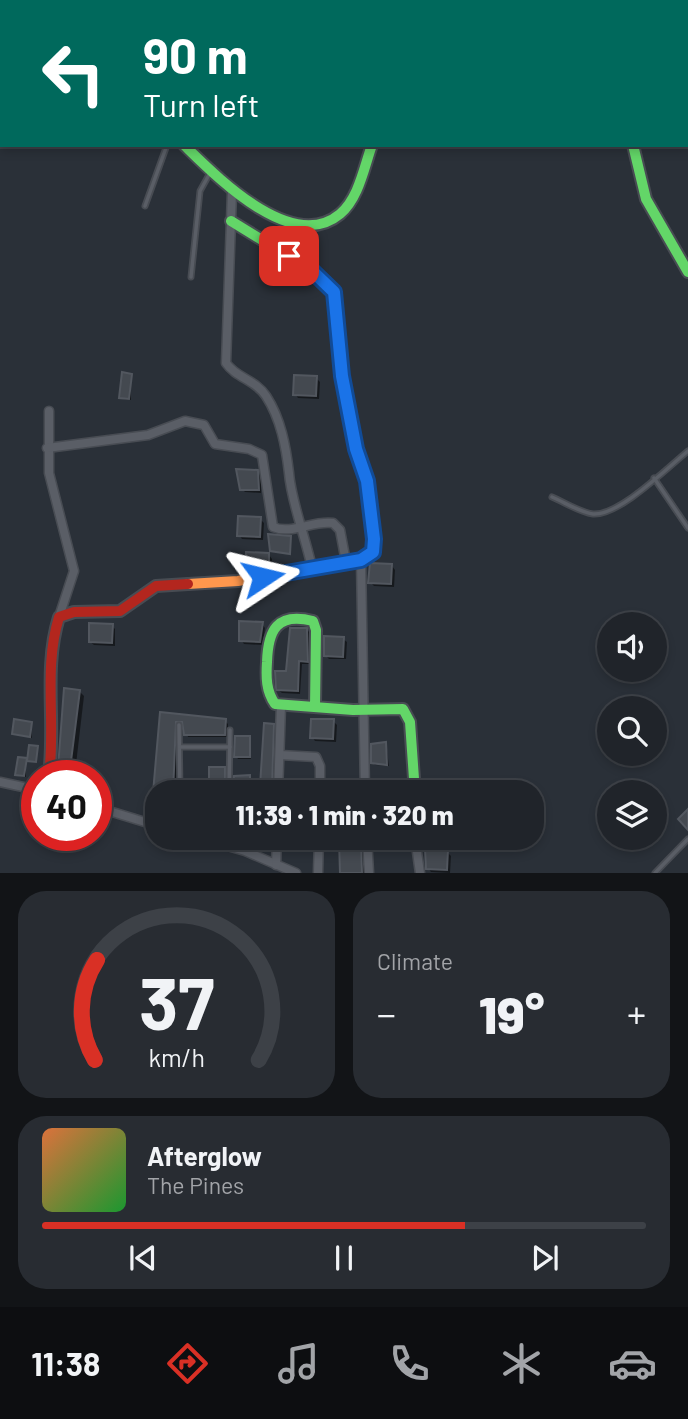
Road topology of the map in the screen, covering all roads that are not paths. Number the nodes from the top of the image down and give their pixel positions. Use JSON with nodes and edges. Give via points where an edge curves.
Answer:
{"nodes":[{"id":1,"x":166,"y":147,"type":"edge"},
{"id":2,"x":186,"y":147,"type":"edge"},
{"id":3,"x":371,"y":147,"type":"edge"},
{"id":4,"x":633,"y":147,"type":"edge"},
{"id":5,"x":211,"y":172,"type":"junction"},
{"id":6,"x":232,"y":192,"type":"junction"},
{"id":7,"x":145,"y":206,"type":"dead end"},
{"id":8,"x":230,"y":220,"type":"junction"},
{"id":9,"x":688,"y":272,"type":"edge"},
{"id":10,"x":191,"y":276,"type":"dead end"},
{"id":11,"x":49,"y":411,"type":"dead end"},
{"id":12,"x":47,"y":448,"type":"junction"},
{"id":13,"x":688,"y":451,"type":"edge"},
{"id":14,"x":654,"y":478,"type":"junction"},
{"id":15,"x":552,"y":497,"type":"dead end"},
{"id":16,"x":303,"y":526,"type":"junction"},
{"id":17,"x":688,"y":528,"type":"edge"},
{"id":18,"x":361,"y":560,"type":"junction"},
{"id":19,"x":346,"y":562,"type":"junction"},
{"id":20,"x":312,"y":568,"type":"junction"},
{"id":21,"x":59,"y":617,"type":"junction"},
{"id":22,"x":281,"y":705,"type":"junction"},
{"id":23,"x":315,"y":707,"type":"junction"},
{"id":24,"x":362,"y":710,"type":"junction"},
{"id":25,"x":179,"y":724,"type":"dead end"},
{"id":26,"x":230,"y":730,"type":"dead end"},
{"id":27,"x":180,"y":747,"type":"junction"},
{"id":28,"x":230,"y":747,"type":"junction"},
{"id":29,"x":280,"y":755,"type":"junction"},
{"id":30,"x":51,"y":760,"type":"edge"},
{"id":31,"x":180,"y":780,"type":"edge"},
{"id":32,"x":229,"y":780,"type":"edge"},
{"id":33,"x":279,"y":780,"type":"edge"},
{"id":34,"x":320,"y":780,"type":"edge"},
{"id":35,"x":365,"y":780,"type":"edge"},
{"id":36,"x":414,"y":780,"type":"edge"},
{"id":37,"x":0,"y":782,"type":"edge"},
{"id":38,"x":21,"y":787,"type":"edge"},
{"id":39,"x":112,"y":812,"type":"edge"},
{"id":40,"x":145,"y":822,"type":"edge"},
{"id":41,"x":688,"y":839,"type":"edge"},
{"id":42,"x":245,"y":850,"type":"edge"},
{"id":43,"x":277,"y":850,"type":"edge"},
{"id":44,"x":319,"y":850,"type":"edge"},
{"id":45,"x":368,"y":850,"type":"edge"},
{"id":46,"x":417,"y":850,"type":"edge"},
{"id":47,"x":276,"y":864,"type":"junction"},
{"id":48,"x":296,"y":873,"type":"edge"},
{"id":49,"x":318,"y":873,"type":"edge"},
{"id":50,"x":369,"y":873,"type":"edge"},
{"id":51,"x":420,"y":873,"type":"edge"},
{"id":52,"x":655,"y":873,"type":"edge"}],
"edges":[{"from":1,"to":7,"type":"lane"},
{"from":2,"to":5,"type":"street"},
{"from":3,"to":6,"type":"street","via":[[350,201],[329,221],[294,223]]},
{"from":4,"to":9,"type":"street","via":[[646,199]]},
{"from":5,"to":6,"type":"street"},
{"from":5,"to":10,"type":"lane","via":[[200,191]]},
{"from":6,"to":8,"type":"street"},
{"from":8,"to":16,"type":"street","via":[[226,363],[231,371],[257,384],[268,398],[287,446]]},
{"from":8,"to":18,"type":"street","via":[[249,236],[305,264],[334,292],[342,376],[367,481],[374,539],[373,552]]},
{"from":11,"to":12,"type":"street"},
{"from":12,"to":16,"type":"street","via":[[148,435],[192,421],[204,425],[215,444],[262,455],[273,527]]},
{"from":12,"to":21,"type":"street","via":[[52,489],[75,571]]},
{"from":13,"to":14,"type":"lane"},
{"from":14,"to":15,"type":"lane","via":[[601,513],[586,512]]},
{"from":14,"to":17,"type":"lane"},
{"from":16,"to":19,"type":"street","via":[[337,525]]},
{"from":16,"to":20,"type":"street"},
{"from":18,"to":19,"type":"street"},
{"from":18,"to":24,"type":"street"},
{"from":19,"to":20,"type":"street"},
{"from":20,"to":21,"type":"street","via":[[238,581],[156,586],[123,611],[76,611]]},
{"from":21,"to":30,"type":"street","via":[[52,633],[47,682],[54,729]]},
{"from":22,"to":23,"type":"street"},
{"from":22,"to":23,"type":"street","via":[[268,695],[269,631],[275,625],[310,619],[316,630]]},
{"from":22,"to":29,"type":"street"},
{"from":23,"to":24,"type":"street"},
{"from":24,"to":35,"type":"street"},
{"from":24,"to":36,"type":"street","via":[[407,712]]},
{"from":25,"to":27,"type":"lane"},
{"from":26,"to":28,"type":"lane"},
{"from":27,"to":28,"type":"lane"},
{"from":27,"to":31,"type":"lane"},
{"from":28,"to":32,"type":"lane"},
{"from":29,"to":33,"type":"street"},
{"from":29,"to":34,"type":"street","via":[[316,757]]},
{"from":37,"to":38,"type":"street"},
{"from":39,"to":40,"type":"street"},
{"from":41,"to":52,"type":"lane"},
{"from":42,"to":47,"type":"street"},
{"from":43,"to":47,"type":"street"},
{"from":44,"to":49,"type":"street"},
{"from":45,"to":50,"type":"street"},
{"from":46,"to":51,"type":"street"},
{"from":47,"to":48,"type":"street"}]}
